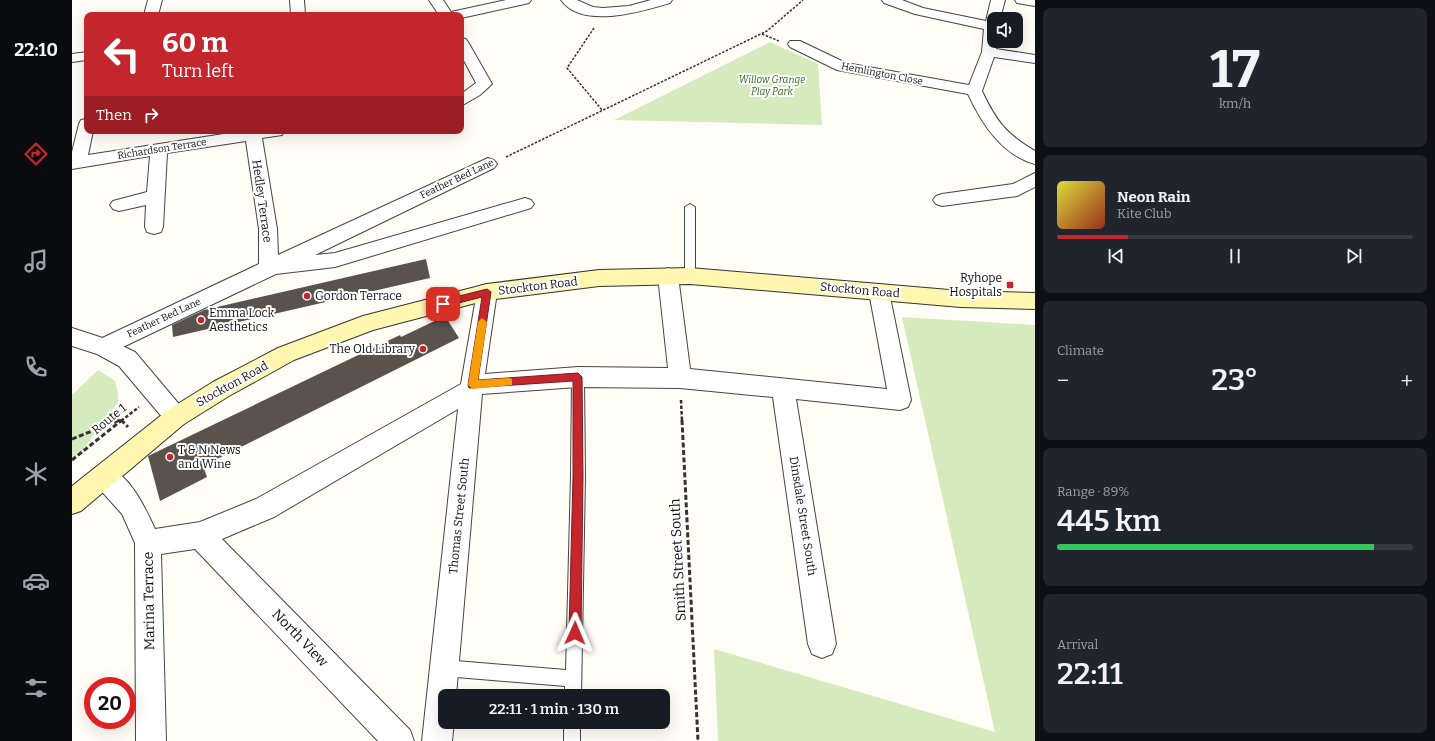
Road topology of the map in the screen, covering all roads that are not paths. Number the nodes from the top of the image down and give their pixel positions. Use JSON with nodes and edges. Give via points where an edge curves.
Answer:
{"nodes":[{"id":1,"x":155,"y":0,"type":"edge"},
{"id":2,"x":297,"y":0,"type":"edge"},
{"id":3,"x":436,"y":0,"type":"edge"},
{"id":4,"x":524,"y":0,"type":"edge"},
{"id":5,"x":568,"y":0,"type":"edge"},
{"id":6,"x":665,"y":0,"type":"edge"},
{"id":7,"x":889,"y":0,"type":"edge"},
{"id":8,"x":998,"y":0,"type":"edge"},
{"id":9,"x":1022,"y":0,"type":"edge"},
{"id":10,"x":1035,"y":2,"type":"edge"},
{"id":11,"x":152,"y":12,"type":"edge"},
{"id":12,"x":298,"y":12,"type":"edge"},
{"id":13,"x":444,"y":12,"type":"edge"},
{"id":14,"x":995,"y":12,"type":"edge"},
{"id":15,"x":464,"y":13,"type":"edge"},
{"id":16,"x":987,"y":25,"type":"edge"},
{"id":17,"x":795,"y":44,"type":"dead end"},
{"id":18,"x":464,"y":47,"type":"edge"},
{"id":19,"x":989,"y":48,"type":"edge"},
{"id":20,"x":989,"y":52,"type":"junction"},
{"id":21,"x":84,"y":56,"type":"edge"},
{"id":22,"x":72,"y":58,"type":"edge"},
{"id":23,"x":1035,"y":59,"type":"edge"},
{"id":24,"x":974,"y":91,"type":"junction"},
{"id":25,"x":464,"y":99,"type":"edge"},
{"id":26,"x":84,"y":134,"type":"edge"},
{"id":27,"x":247,"y":134,"type":"edge"},
{"id":28,"x":253,"y":134,"type":"edge"},
{"id":29,"x":159,"y":150,"type":"junction"},
{"id":30,"x":1035,"y":158,"type":"edge"},
{"id":31,"x":75,"y":163,"type":"edge"},
{"id":32,"x":488,"y":164,"type":"road end"},
{"id":33,"x":1035,"y":179,"type":"edge"},
{"id":34,"x":155,"y":196,"type":"junction"},
{"id":35,"x":942,"y":200,"type":"dead end"},
{"id":36,"x":525,"y":204,"type":"dead end"},
{"id":37,"x":118,"y":205,"type":"dead end"},
{"id":38,"x":690,"y":207,"type":"dead end"},
{"id":39,"x":154,"y":227,"type":"dead end"},
{"id":40,"x":270,"y":267,"type":"junction"},
{"id":41,"x":668,"y":276,"type":"junction"},
{"id":42,"x":690,"y":276,"type":"junction"},
{"id":43,"x":487,"y":292,"type":"junction"},
{"id":44,"x":879,"y":292,"type":"junction"},
{"id":45,"x":1035,"y":301,"type":"edge"},
{"id":46,"x":72,"y":337,"type":"edge"},
{"id":47,"x":104,"y":346,"type":"junction"},
{"id":48,"x":578,"y":377,"type":"junction"},
{"id":49,"x":680,"y":378,"type":"junction"},
{"id":50,"x":472,"y":388,"type":"junction"},
{"id":51,"x":783,"y":388,"type":"junction"},
{"id":52,"x":176,"y":417,"type":"junction"},
{"id":53,"x":104,"y":476,"type":"junction"},
{"id":54,"x":72,"y":502,"type":"edge"},
{"id":55,"x":200,"y":534,"type":"junction"},
{"id":56,"x":148,"y":543,"type":"junction"},
{"id":57,"x":822,"y":644,"type":"dead end"},
{"id":58,"x":444,"y":668,"type":"junction"},
{"id":59,"x":574,"y":680,"type":"junction"},
{"id":60,"x":574,"y":689,"type":"edge"},
{"id":61,"x":572,"y":729,"type":"edge"},
{"id":62,"x":150,"y":741,"type":"edge"},
{"id":63,"x":399,"y":741,"type":"edge"},
{"id":64,"x":437,"y":741,"type":"edge"},
{"id":65,"x":572,"y":741,"type":"edge"}],
"edges":[{"from":1,"to":11,"type":"street"},
{"from":2,"to":12,"type":"street"},
{"from":3,"to":13,"type":"street"},
{"from":4,"to":15,"type":"street"},
{"from":5,"to":6,"type":"street","via":[[591,11],[604,12],[629,11]]},
{"from":7,"to":16,"type":"street","via":[[920,11]]},
{"from":8,"to":14,"type":"street"},
{"from":9,"to":10,"type":"street"},
{"from":17,"to":24,"type":"street","name":"Hemlington Close","via":[[842,67]]},
{"from":18,"to":25,"type":"street","via":[[484,84]]},
{"from":19,"to":20,"type":"street"},
{"from":20,"to":23,"type":"street"},
{"from":20,"to":24,"type":"street"},
{"from":21,"to":22,"type":"street"},
{"from":24,"to":30,"type":"street","via":[[986,116],[1009,143]]},
{"from":26,"to":31,"type":"street"},
{"from":27,"to":29,"type":"street","name":"Richardson Terrace"},
{"from":28,"to":40,"type":"street","name":"Hedley Terrace","via":[[268,229]]},
{"from":29,"to":31,"type":"street","name":"Richardson Terrace"},
{"from":29,"to":34,"type":"street"},
{"from":32,"to":40,"type":"street","name":"Feather Bed Lane"},
{"from":33,"to":35,"type":"street","via":[[1017,190]]},
{"from":34,"to":37,"type":"street"},
{"from":34,"to":39,"type":"street"},
{"from":36,"to":40,"type":"street","via":[[335,260]]},
{"from":38,"to":42,"type":"lane"},
{"from":40,"to":47,"type":"street","name":"Feather Bed Lane"},
{"from":41,"to":42,"type":"main road","name":"Stockton Road"},
{"from":41,"to":43,"type":"main road","name":"Stockton Road","via":[[599,278]]},
{"from":41,"to":49,"type":"street"},
{"from":42,"to":44,"type":"main road","name":"Stockton Road"},
{"from":43,"to":50,"type":"street","name":"Thomas Street South"},
{"from":43,"to":52,"type":"main road","name":"Stockton Road","via":[[370,322],[286,354]]},
{"from":44,"to":45,"type":"main road","name":"Stockton Road","via":[[961,299]]},
{"from":44,"to":51,"type":"street","via":[[900,400]]},
{"from":46,"to":47,"type":"street"},
{"from":47,"to":52,"type":"street","via":[[127,359]]},
{"from":48,"to":49,"type":"street"},
{"from":48,"to":50,"type":"street"},
{"from":48,"to":59,"type":"lane"},
{"from":49,"to":51,"type":"street"},
{"from":50,"to":55,"type":"street","via":[[265,508]]},
{"from":50,"to":58,"type":"street","name":"Thomas Street South"},
{"from":51,"to":57,"type":"street","name":"Dinsdale Street South"},
{"from":52,"to":53,"type":"main road","name":"Stockton Road"},
{"from":53,"to":54,"type":"main road","name":"Stockton Road"},
{"from":53,"to":56,"type":"street","name":"Marina Terrace","via":[[131,506]]},
{"from":55,"to":56,"type":"street"},
{"from":55,"to":63,"type":"street","name":"North View"},
{"from":56,"to":62,"type":"street","name":"Marina Terrace"},
{"from":58,"to":59,"type":"lane"},
{"from":58,"to":64,"type":"street","name":"Thomas Street South"},
{"from":59,"to":60,"type":"lane"},
{"from":61,"to":65,"type":"lane"}]}
